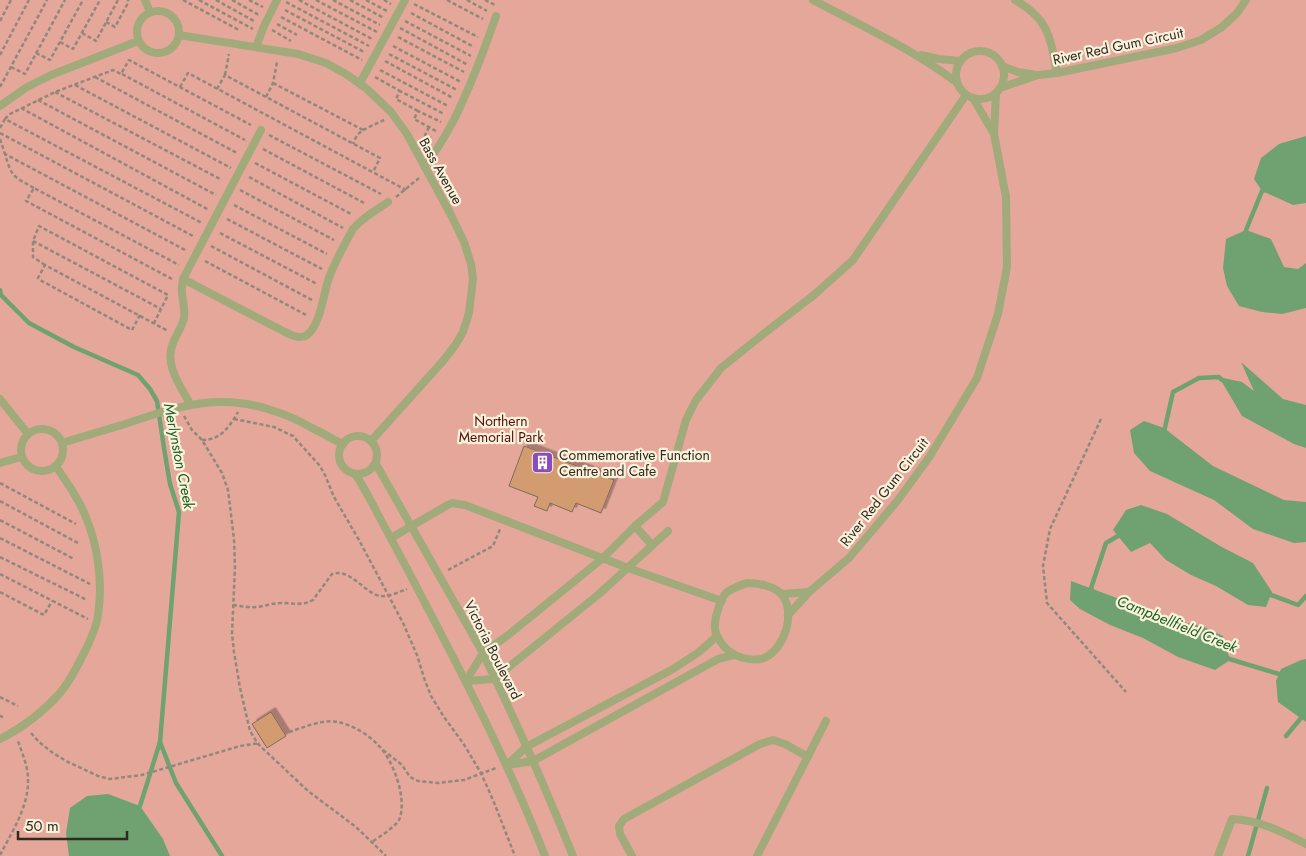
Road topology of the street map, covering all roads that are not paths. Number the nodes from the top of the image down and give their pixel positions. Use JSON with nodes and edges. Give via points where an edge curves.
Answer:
{"nodes":[{"id":1,"x":145,"y":0,"type":"edge"},
{"id":2,"x":813,"y":0,"type":"edge"},
{"id":3,"x":1015,"y":0,"type":"edge"},
{"id":4,"x":1246,"y":0,"type":"edge"},
{"id":5,"x":403,"y":4,"type":"edge"},
{"id":6,"x":274,"y":5,"type":"edge"},
{"id":7,"x":150,"y":12,"type":"junction"},
{"id":8,"x":496,"y":16,"type":"road end"},
{"id":9,"x":179,"y":35,"type":"junction"},
{"id":10,"x":138,"y":41,"type":"junction"},
{"id":11,"x":256,"y":47,"type":"junction"},
{"id":12,"x":912,"y":52,"type":"junction"},
{"id":13,"x":960,"y":61,"type":"junction"},
{"id":14,"x":1002,"y":66,"type":"junction"},
{"id":15,"x":1057,"y":72,"type":"junction"},
{"id":16,"x":1038,"y":75,"type":"junction"},
{"id":17,"x":956,"y":82,"type":"junction"},
{"id":18,"x":360,"y":83,"type":"junction"},
{"id":19,"x":998,"y":90,"type":"junction"},
{"id":20,"x":970,"y":97,"type":"junction"},
{"id":21,"x":0,"y":106,"type":"edge"},
{"id":22,"x":261,"y":130,"type":"road end"},
{"id":23,"x":994,"y":134,"type":"junction"},
{"id":24,"x":426,"y":168,"type":"junction"},
{"id":25,"x":388,"y":202,"type":"road end"},
{"id":26,"x":182,"y":282,"type":"junction"},
{"id":27,"x":0,"y":399,"type":"edge"},
{"id":28,"x":190,"y":404,"type":"junction"},
{"id":29,"x":28,"y":434,"type":"junction"},
{"id":30,"x":371,"y":441,"type":"junction"},
{"id":31,"x":62,"y":443,"type":"junction"},
{"id":32,"x":343,"y":444,"type":"junction"},
{"id":33,"x":21,"y":457,"type":"junction"},
{"id":34,"x":0,"y":463,"type":"edge"},
{"id":35,"x":376,"y":464,"type":"junction"},
{"id":36,"x":56,"y":466,"type":"junction"},
{"id":37,"x":355,"y":474,"type":"junction"},
{"id":38,"x":412,"y":526,"type":"junction"},
{"id":39,"x":635,"y":526,"type":"junction"},
{"id":40,"x":668,"y":531,"type":"dead end"},
{"id":41,"x":391,"y":538,"type":"junction"},
{"id":42,"x":652,"y":545,"type":"junction"},
{"id":43,"x":603,"y":558,"type":"junction"},
{"id":44,"x":628,"y":568,"type":"junction"},
{"id":45,"x":809,"y":592,"type":"junction"},
{"id":46,"x":782,"y":594,"type":"junction"},
{"id":47,"x":722,"y":601,"type":"junction"},
{"id":48,"x":788,"y":615,"type":"junction"},
{"id":49,"x":717,"y":636,"type":"junction"},
{"id":50,"x":484,"y":653,"type":"junction"},
{"id":51,"x":734,"y":654,"type":"junction"},
{"id":52,"x":494,"y":679,"type":"junction"},
{"id":53,"x":466,"y":682,"type":"junction"},
{"id":54,"x":826,"y":721,"type":"dead end"},
{"id":55,"x":0,"y":739,"type":"edge"},
{"id":56,"x":526,"y":747,"type":"junction"},
{"id":57,"x":808,"y":756,"type":"junction"},
{"id":58,"x":533,"y":761,"type":"junction"},
{"id":59,"x":507,"y":765,"type":"junction"},
{"id":60,"x":1306,"y":844,"type":"edge"},
{"id":61,"x":545,"y":856,"type":"edge"},
{"id":62,"x":573,"y":856,"type":"edge"},
{"id":63,"x":632,"y":856,"type":"edge"},
{"id":64,"x":756,"y":856,"type":"edge"},
{"id":65,"x":1218,"y":856,"type":"edge"}],
"edges":[{"from":1,"to":7,"type":"lane"},
{"from":2,"to":12,"type":"lane"},
{"from":3,"to":15,"type":"lane","via":[[1043,22],[1051,41]]},
{"from":4,"to":15,"type":"lane","name":"River Red Gum Circuit","via":[[1222,27],[1201,40],[1177,48]]},
{"from":5,"to":18,"type":"lane"},
{"from":6,"to":11,"type":"lane"},
{"from":7,"to":9,"type":"lane","via":[[158,10],[172,15]]},
{"from":7,"to":10,"type":"lane","via":[[139,20]]},
{"from":8,"to":24,"type":"lane","via":[[466,95]]},
{"from":9,"to":10,"type":"lane","via":[[173,47],[160,53],[147,51]]},
{"from":9,"to":11,"type":"lane","name":"Bass Avenue"},
{"from":10,"to":21,"type":"lane","via":[[51,75]]},
{"from":11,"to":18,"type":"lane","name":"Bass Avenue","via":[[298,54],[326,63]]},
{"from":12,"to":13,"type":"lane"},
{"from":12,"to":17,"type":"lane"},
{"from":13,"to":14,"type":"lane","via":[[979,51],[993,55]]},
{"from":13,"to":17,"type":"lane","via":[[956,68]]},
{"from":14,"to":16,"type":"lane","name":"River Red Gum Circuit"},
{"from":14,"to":19,"type":"lane","via":[[1003,81]]},
{"from":15,"to":16,"type":"lane","name":"River Red Gum Circuit"},
{"from":16,"to":19,"type":"lane","name":"River Red Gum Circuit"},
{"from":17,"to":20,"type":"lane"},
{"from":18,"to":24,"type":"lane","name":"Bass Avenue","via":[[393,115]]},
{"from":19,"to":20,"type":"lane","via":[[989,97]]},
{"from":19,"to":23,"type":"lane","name":"River Red Gum Circuit"},
{"from":20,"to":23,"type":"lane","name":"River Red Gum Circuit"},
{"from":20,"to":39,"type":"lane","via":[[853,260],[721,368],[696,400],[686,420],[663,502]]},
{"from":22,"to":26,"type":"lane"},
{"from":23,"to":45,"type":"lane","name":"River Red Gum Circuit","via":[[1006,197],[1007,267],[998,314],[977,378],[930,456],[898,500],[849,558]]},
{"from":24,"to":30,"type":"lane","name":"Bass Avenue","via":[[452,215],[471,264],[473,279],[469,313],[463,332],[443,361]]},
{"from":25,"to":26,"type":"lane","via":[[351,232],[330,274],[319,314],[307,335],[298,337],[285,332]]},
{"from":26,"to":28,"type":"lane","via":[[184,317],[172,344],[170,362]]},
{"from":27,"to":29,"type":"lane"},
{"from":28,"to":31,"type":"lane"},
{"from":28,"to":32,"type":"lane","via":[[253,404],[294,418]]},
{"from":29,"to":31,"type":"lane","via":[[47,429],[54,432]]},
{"from":29,"to":33,"type":"lane","via":[[21,444]]},
{"from":30,"to":32,"type":"lane","via":[[359,436],[347,439]]},
{"from":30,"to":35,"type":"lane","via":[[377,452]]},
{"from":31,"to":36,"type":"lane","via":[[62,456]]},
{"from":32,"to":37,"type":"lane","via":[[340,462]]},
{"from":33,"to":34,"type":"lane"},
{"from":33,"to":36,"type":"lane","via":[[36,471],[43,472]]},
{"from":35,"to":37,"type":"lane","via":[[367,473]]},
{"from":35,"to":38,"type":"lane","name":"Victoria Boulevard"},
{"from":36,"to":55,"type":"lane","via":[[74,493],[92,531],[100,590],[98,617],[77,668],[60,693],[33,718]]},
{"from":37,"to":41,"type":"lane"},
{"from":38,"to":41,"type":"lane"},
{"from":38,"to":43,"type":"lane","via":[[452,503],[466,505]]},
{"from":38,"to":50,"type":"lane","name":"Victoria Boulevard"},
{"from":39,"to":42,"type":"lane"},
{"from":39,"to":43,"type":"lane"},
{"from":40,"to":42,"type":"lane"},
{"from":41,"to":53,"type":"lane"},
{"from":42,"to":44,"type":"lane"},
{"from":43,"to":44,"type":"lane"},
{"from":43,"to":50,"type":"lane"},
{"from":44,"to":47,"type":"lane"},
{"from":44,"to":52,"type":"lane"},
{"from":45,"to":46,"type":"lane"},
{"from":45,"to":48,"type":"lane","name":"River Red Gum Circuit"},
{"from":46,"to":47,"type":"lane","via":[[760,584],[747,583],[734,587]]},
{"from":46,"to":48,"type":"lane"},
{"from":47,"to":49,"type":"lane","via":[[715,618]]},
{"from":48,"to":51,"type":"lane","via":[[787,629],[781,642],[765,658],[752,660]]},
{"from":49,"to":51,"type":"lane"},
{"from":49,"to":56,"type":"lane","via":[[673,668]]},
{"from":50,"to":52,"type":"lane","name":"Victoria Boulevard"},
{"from":50,"to":53,"type":"lane"},
{"from":51,"to":58,"type":"lane","via":[[718,658]]},
{"from":52,"to":53,"type":"lane"},
{"from":52,"to":56,"type":"lane","name":"Victoria Boulevard"},
{"from":53,"to":59,"type":"lane"},
{"from":54,"to":57,"type":"lane"},
{"from":56,"to":58,"type":"lane","name":"Victoria Boulevard"},
{"from":56,"to":59,"type":"lane"},
{"from":57,"to":63,"type":"lane","via":[[773,740],[760,744],[624,819],[619,826],[620,834]]},
{"from":57,"to":64,"type":"lane"},
{"from":58,"to":59,"type":"lane"},
{"from":58,"to":62,"type":"lane","name":"Victoria Boulevard"},
{"from":59,"to":61,"type":"lane"},
{"from":60,"to":65,"type":"lane","via":[[1267,825],[1232,819]]}]}
